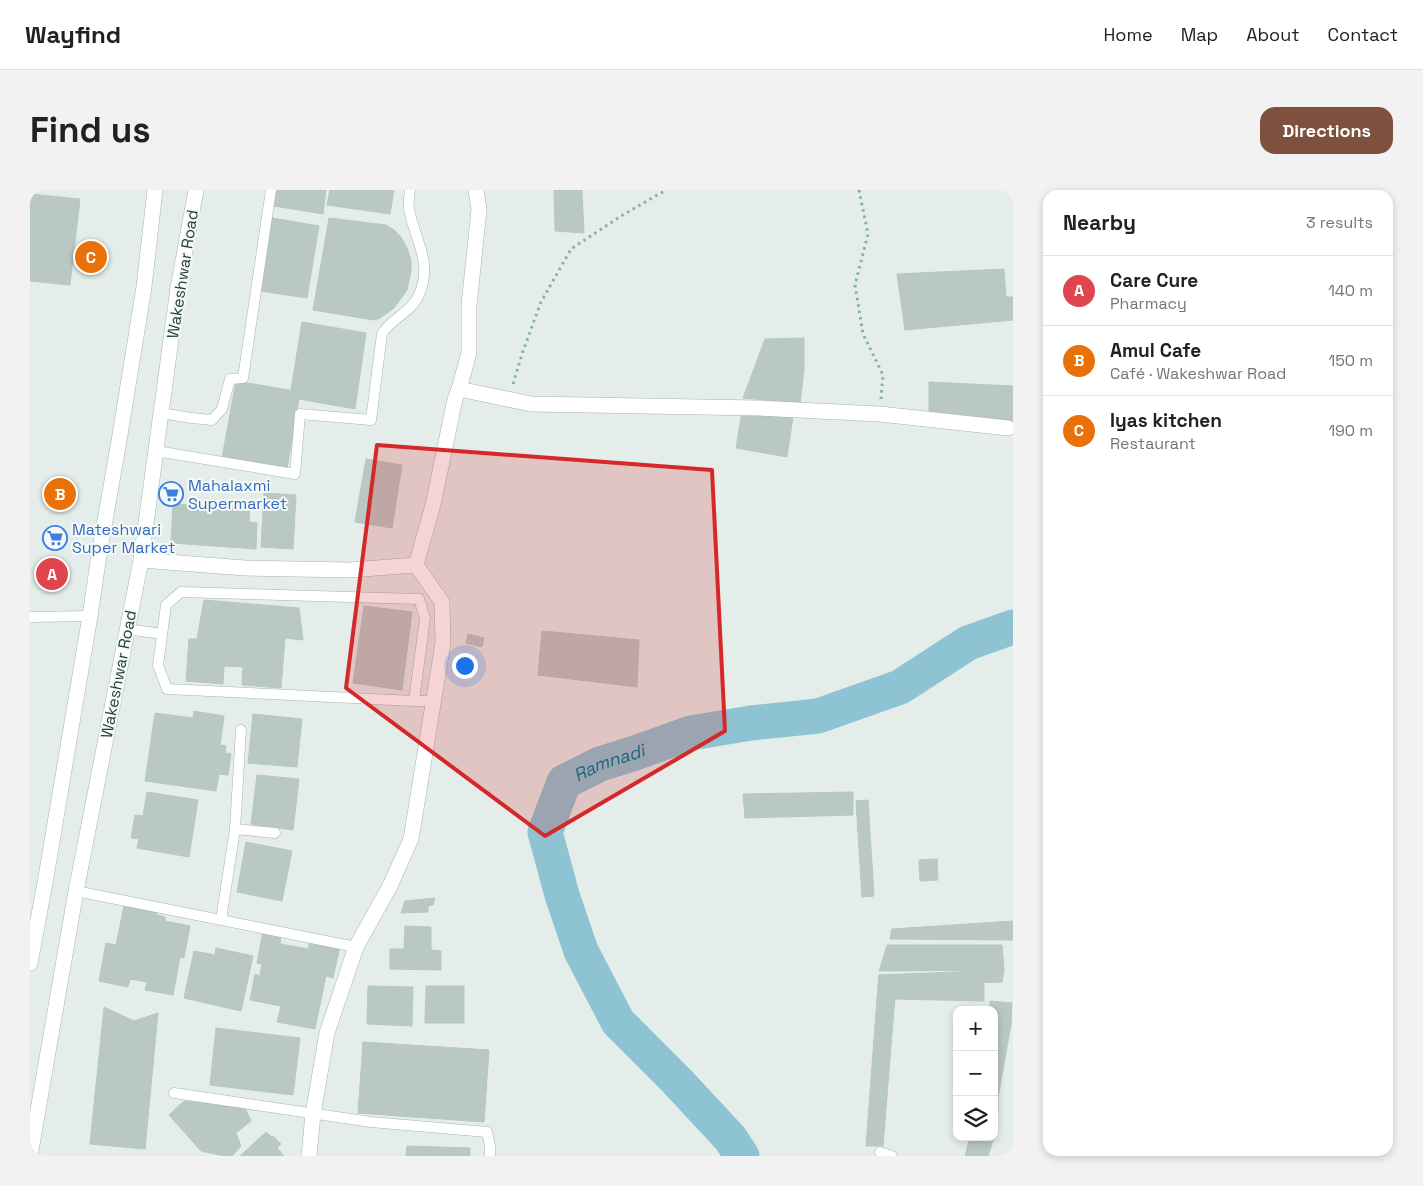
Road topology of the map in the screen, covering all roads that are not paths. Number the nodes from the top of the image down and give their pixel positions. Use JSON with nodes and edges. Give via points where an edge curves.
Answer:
{"nodes":[{"id":1,"x":155,"y":190,"type":"edge"},
{"id":2,"x":196,"y":190,"type":"edge"},
{"id":3,"x":271,"y":190,"type":"edge"},
{"id":4,"x":410,"y":190,"type":"edge"},
{"id":5,"x":476,"y":190,"type":"edge"},
{"id":6,"x":459,"y":389,"type":"junction"},
{"id":7,"x":161,"y":413,"type":"junction"},
{"id":8,"x":1008,"y":428,"type":"dead end"},
{"id":9,"x":156,"y":451,"type":"junction"},
{"id":10,"x":141,"y":560,"type":"junction"},
{"id":11,"x":416,"y":565,"type":"junction"},
{"id":12,"x":90,"y":616,"type":"junction"},
{"id":13,"x":30,"y":617,"type":"edge"},
{"id":14,"x":127,"y":630,"type":"junction"},
{"id":15,"x":162,"y":634,"type":"junction"},
{"id":16,"x":414,"y":701,"type":"junction"},
{"id":17,"x":434,"y":701,"type":"junction"},
{"id":18,"x":241,"y":730,"type":"dead end"},
{"id":19,"x":235,"y":829,"type":"junction"},
{"id":20,"x":275,"y":833,"type":"dead end"},
{"id":21,"x":76,"y":891,"type":"junction"},
{"id":22,"x":221,"y":920,"type":"junction"},
{"id":23,"x":356,"y":947,"type":"junction"},
{"id":24,"x":30,"y":963,"type":"edge"},
{"id":25,"x":174,"y":1093,"type":"dead end"},
{"id":26,"x":313,"y":1114,"type":"junction"},
{"id":27,"x":880,"y":1152,"type":"dead end"},
{"id":28,"x":490,"y":1154,"type":"dead end"},
{"id":29,"x":30,"y":1156,"type":"edge"},
{"id":30,"x":309,"y":1156,"type":"edge"},
{"id":31,"x":892,"y":1156,"type":"edge"}],
"edges":[{"from":1,"to":12,"type":"street","via":[[144,287]]},
{"from":2,"to":7,"type":"street","name":"Wakeshwar Road","via":[[178,288]]},
{"from":3,"to":7,"type":"lane","via":[[244,378],[230,379],[222,409],[212,420]]},
{"from":4,"to":9,"type":"lane","via":[[409,207],[422,253],[422,286],[409,309],[382,334],[371,420],[300,414],[295,474]]},
{"from":5,"to":6,"type":"street","via":[[479,210],[470,305],[470,353]]},
{"from":6,"to":8,"type":"street","via":[[531,404],[758,408],[880,414]]},
{"from":6,"to":11,"type":"street"},
{"from":7,"to":9,"type":"street","name":"Wakeshwar Road"},
{"from":9,"to":10,"type":"street","name":"Wakeshwar Road"},
{"from":10,"to":11,"type":"street","via":[[245,568],[350,570]]},
{"from":10,"to":14,"type":"street","name":"Wakeshwar Road"},
{"from":11,"to":17,"type":"street","via":[[442,602],[443,643]]},
{"from":12,"to":13,"type":"lane"},
{"from":12,"to":24,"type":"street"},
{"from":14,"to":15,"type":"lane"},
{"from":14,"to":21,"type":"street","name":"Wakeshwar Road"},
{"from":15,"to":16,"type":"lane","via":[[158,665],[167,689]]},
{"from":15,"to":16,"type":"lane","via":[[166,605],[180,592],[420,599],[425,618]]},
{"from":16,"to":17,"type":"lane"},
{"from":17,"to":23,"type":"street","via":[[410,839],[390,886]]},
{"from":18,"to":19,"type":"lane"},
{"from":19,"to":20,"type":"lane"},
{"from":19,"to":22,"type":"lane"},
{"from":21,"to":22,"type":"lane"},
{"from":21,"to":29,"type":"street","name":"Wakeshwar Road"},
{"from":22,"to":23,"type":"lane"},
{"from":23,"to":26,"type":"street","via":[[328,1034]]},
{"from":25,"to":26,"type":"lane"},
{"from":26,"to":28,"type":"lane","via":[[487,1132]]},
{"from":26,"to":30,"type":"street"},
{"from":27,"to":31,"type":"lane"}]}
